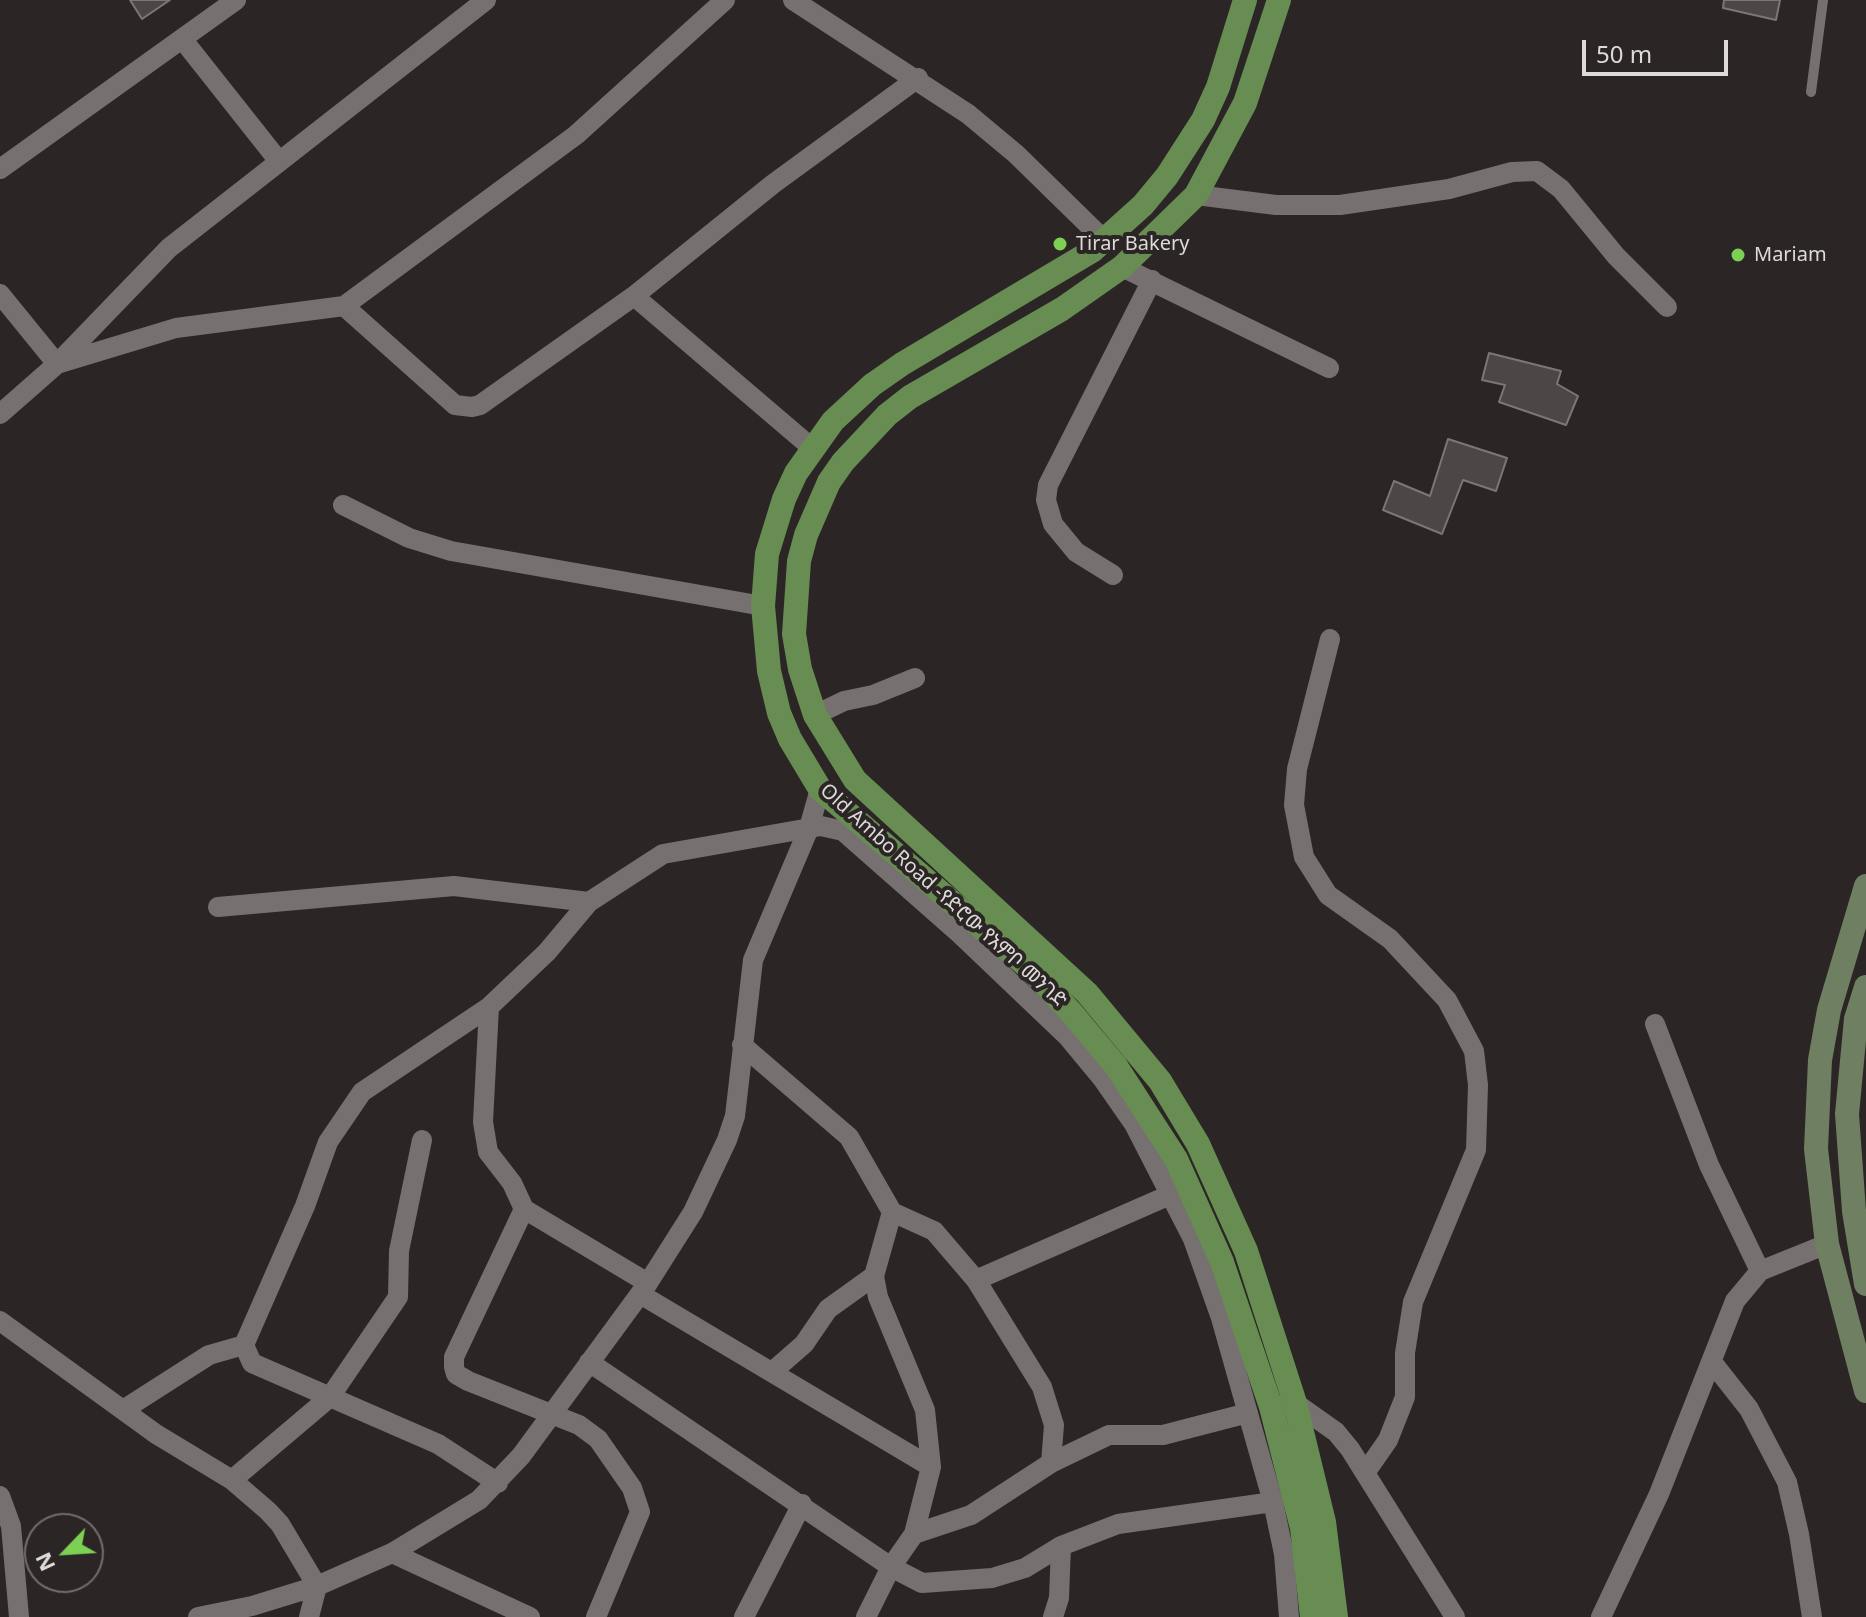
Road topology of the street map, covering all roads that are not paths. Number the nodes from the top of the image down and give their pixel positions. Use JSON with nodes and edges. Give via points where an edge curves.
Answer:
{"nodes":[{"id":1,"x":236,"y":0,"type":"edge"},
{"id":2,"x":486,"y":0,"type":"edge"},
{"id":3,"x":725,"y":0,"type":"edge"},
{"id":4,"x":793,"y":0,"type":"edge"},
{"id":5,"x":1279,"y":0,"type":"edge"},
{"id":6,"x":1823,"y":0,"type":"edge"},
{"id":7,"x":1242,"y":1,"type":"edge"},
{"id":8,"x":183,"y":40,"type":"junction"},
{"id":9,"x":918,"y":78,"type":"junction"},
{"id":10,"x":1811,"y":92,"type":"dead end"},
{"id":11,"x":1183,"y":150,"type":"junction"},
{"id":12,"x":278,"y":160,"type":"junction"},
{"id":13,"x":1214,"y":166,"type":"junction"},
{"id":14,"x":0,"y":169,"type":"edge"},
{"id":15,"x":1196,"y":195,"type":"junction"},
{"id":16,"x":1105,"y":241,"type":"junction"},
{"id":17,"x":1122,"y":267,"type":"junction"},
{"id":18,"x":1152,"y":280,"type":"junction"},
{"id":19,"x":0,"y":294,"type":"edge"},
{"id":20,"x":634,"y":296,"type":"junction"},
{"id":21,"x":344,"y":306,"type":"junction"},
{"id":22,"x":1667,"y":307,"type":"dead end"},
{"id":23,"x":57,"y":364,"type":"junction"},
{"id":24,"x":1329,"y":368,"type":"dead end"},
{"id":25,"x":0,"y":414,"type":"edge"},
{"id":26,"x":812,"y":448,"type":"junction"},
{"id":27,"x":343,"y":505,"type":"dead end"},
{"id":28,"x":1113,"y":575,"type":"dead end"},
{"id":29,"x":763,"y":606,"type":"junction"},
{"id":30,"x":1330,"y":639,"type":"dead end"},
{"id":31,"x":915,"y":678,"type":"dead end"},
{"id":32,"x":812,"y":707,"type":"junction"},
{"id":33,"x":779,"y":713,"type":"junction"},
{"id":34,"x":824,"y":792,"type":"junction"},
{"id":35,"x":809,"y":828,"type":"junction"},
{"id":36,"x":843,"y":831,"type":"junction"},
{"id":37,"x":1866,"y":886,"type":"edge"},
{"id":38,"x":589,"y":902,"type":"junction"},
{"id":39,"x":218,"y":907,"type":"dead end"},
{"id":40,"x":1866,"y":987,"type":"edge"},
{"id":41,"x":489,"y":1007,"type":"junction"},
{"id":42,"x":1829,"y":1010,"type":"junction"},
{"id":43,"x":1856,"y":1019,"type":"junction"},
{"id":44,"x":1655,"y":1024,"type":"dead end"},
{"id":45,"x":742,"y":1045,"type":"junction"},
{"id":46,"x":422,"y":1140,"type":"dead end"},
{"id":47,"x":1172,"y":1194,"type":"junction"},
{"id":48,"x":524,"y":1209,"type":"junction"},
{"id":49,"x":892,"y":1212,"type":"junction"},
{"id":50,"x":1827,"y":1244,"type":"junction"},
{"id":51,"x":1863,"y":1258,"type":"edge"},
{"id":52,"x":1760,"y":1271,"type":"junction"},
{"id":53,"x":874,"y":1276,"type":"junction"},
{"id":54,"x":976,"y":1280,"type":"junction"},
{"id":55,"x":1866,"y":1284,"type":"edge"},
{"id":56,"x":644,"y":1289,"type":"junction"},
{"id":57,"x":1266,"y":1306,"type":"junction"},
{"id":58,"x":1239,"y":1311,"type":"junction"},
{"id":59,"x":0,"y":1321,"type":"edge"},
{"id":60,"x":244,"y":1345,"type":"junction"},
{"id":61,"x":589,"y":1362,"type":"junction"},
{"id":62,"x":1712,"y":1362,"type":"junction"},
{"id":63,"x":772,"y":1372,"type":"junction"},
{"id":64,"x":1866,"y":1391,"type":"edge"},
{"id":65,"x":330,"y":1397,"type":"junction"},
{"id":66,"x":1271,"y":1408,"type":"junction"},
{"id":67,"x":123,"y":1410,"type":"junction"},
{"id":68,"x":550,"y":1413,"type":"junction"},
{"id":69,"x":1051,"y":1463,"type":"junction"},
{"id":70,"x":931,"y":1467,"type":"junction"},
{"id":71,"x":1365,"y":1473,"type":"junction"},
{"id":72,"x":232,"y":1480,"type":"junction"},
{"id":73,"x":498,"y":1483,"type":"junction"},
{"id":74,"x":0,"y":1496,"type":"edge"},
{"id":75,"x":1273,"y":1502,"type":"junction"},
{"id":76,"x":802,"y":1504,"type":"junction"},
{"id":77,"x":914,"y":1534,"type":"junction"},
{"id":78,"x":1061,"y":1546,"type":"junction"},
{"id":79,"x":392,"y":1553,"type":"junction"},
{"id":80,"x":891,"y":1567,"type":"junction"},
{"id":81,"x":317,"y":1586,"type":"junction"},
{"id":82,"x":19,"y":1617,"type":"edge"},
{"id":83,"x":198,"y":1617,"type":"edge"},
{"id":84,"x":309,"y":1617,"type":"edge"},
{"id":85,"x":530,"y":1617,"type":"edge"},
{"id":86,"x":596,"y":1617,"type":"edge"},
{"id":87,"x":744,"y":1617,"type":"edge"},
{"id":88,"x":866,"y":1617,"type":"edge"},
{"id":89,"x":1053,"y":1617,"type":"edge"},
{"id":90,"x":1289,"y":1617,"type":"edge"},
{"id":91,"x":1312,"y":1617,"type":"edge"},
{"id":92,"x":1336,"y":1617,"type":"edge"},
{"id":93,"x":1455,"y":1617,"type":"edge"},
{"id":94,"x":1601,"y":1617,"type":"edge"},
{"id":95,"x":1812,"y":1617,"type":"edge"}],
"edges":[{"from":1,"to":8,"type":"street"},
{"from":2,"to":12,"type":"street"},
{"from":3,"to":21,"type":"street","via":[[576,135]]},
{"from":4,"to":9,"type":"street"},
{"from":5,"to":13,"type":"main road","name":"Old Ambo Road -የድሮው የአምቦ መንገድ","via":[[1256,75]]},
{"from":6,"to":10,"type":"lane"},
{"from":7,"to":11,"type":"main road","name":"Old Ambo Road -የድሮው የአምቦ መንገድ","via":[[1218,87]]},
{"from":8,"to":12,"type":"street"},
{"from":8,"to":14,"type":"street"},
{"from":9,"to":16,"type":"street","via":[[1016,154]]},
{"from":9,"to":20,"type":"street","via":[[773,184]]},
{"from":11,"to":13,"type":"main road"},
{"from":11,"to":16,"type":"main road","name":"Old Ambo Road -የድሮው የአምቦ መንገድ","via":[[1143,205]]},
{"from":12,"to":23,"type":"street","via":[[169,248]]},
{"from":13,"to":15,"type":"main road","name":"Old Ambo Road -የድሮው የአምቦ መንገድ"},
{"from":15,"to":17,"type":"main road","name":"Old Ambo Road -የድሮው የአምቦ መንገድ"},
{"from":15,"to":22,"type":"street","via":[[1276,205],[1340,205],[1537,171],[1580,209],[1616,256]]},
{"from":16,"to":26,"type":"main road","name":"Old Ambo Road -የድሮው የአምቦ መንገድ","via":[[872,385]]},
{"from":17,"to":18,"type":"street"},
{"from":17,"to":32,"type":"main road","name":"Old Ambo Road -የድሮው የአምቦ መንገድ","via":[[1062,309],[910,397],[843,462],[817,507],[799,561],[794,634]]},
{"from":18,"to":24,"type":"street"},
{"from":18,"to":28,"type":"street","via":[[1048,485],[1046,500],[1053,524],[1076,552]]},
{"from":19,"to":23,"type":"street"},
{"from":20,"to":21,"type":"street","via":[[472,407],[455,405]]},
{"from":20,"to":26,"type":"street"},
{"from":21,"to":23,"type":"street","via":[[176,328]]},
{"from":23,"to":25,"type":"street"},
{"from":26,"to":29,"type":"main road","name":"Old Ambo Road -የድሮው የአምቦ መንገድ","via":[[775,523]]},
{"from":27,"to":29,"type":"street","via":[[409,538],[451,551]]},
{"from":29,"to":33,"type":"main road","name":"Old Ambo Road -የድሮው የአምቦ መንገድ"},
{"from":30,"to":71,"type":"street","via":[[1297,769],[1294,805],[1304,857],[1328,895],[1390,939],[1447,1000],[1474,1051],[1478,1085],[1476,1150],[1413,1302],[1405,1397],[1388,1440]]},
{"from":31,"to":32,"type":"street","via":[[873,695]]},
{"from":32,"to":33,"type":"main road"},
{"from":32,"to":57,"type":"main road","name":"Old Ambo Road -የድሮው የአምቦ መንገድ","via":[[855,780],[1049,955],[1160,1081],[1216,1179]]},
{"from":33,"to":34,"type":"main road","name":"Old Ambo Road -የድሮው የአምቦ መንገድ"},
{"from":34,"to":35,"type":"street"},
{"from":34,"to":36,"type":"street"},
{"from":34,"to":58,"type":"main road","name":"Old Ambo Road -የድሮው የአምቦ መንገድ","via":[[1029,968],[1099,1043],[1176,1159]]},
{"from":35,"to":36,"type":"street"},
{"from":35,"to":38,"type":"street","via":[[663,854]]},
{"from":35,"to":45,"type":"street","via":[[759,939]]},
{"from":36,"to":47,"type":"street","via":[[1068,1037],[1134,1124]]},
{"from":37,"to":42,"type":"main road"},
{"from":38,"to":39,"type":"street","via":[[454,886]]},
{"from":38,"to":41,"type":"street","via":[[547,952]]},
{"from":40,"to":43,"type":"main road"},
{"from":41,"to":48,"type":"street","via":[[483,1134],[488,1152]]},
{"from":41,"to":60,"type":"street","via":[[362,1092],[328,1142]]},
{"from":42,"to":43,"type":"main road"},
{"from":42,"to":50,"type":"main road","via":[[1816,1149]]},
{"from":43,"to":51,"type":"main road","via":[[1847,1114]]},
{"from":44,"to":52,"type":"street","via":[[1714,1177]]},
{"from":45,"to":49,"type":"street","via":[[849,1137]]},
{"from":45,"to":56,"type":"street","via":[[735,1116],[727,1140],[693,1212]]},
{"from":46,"to":65,"type":"street","via":[[399,1251],[398,1297]]},
{"from":47,"to":54,"type":"street"},
{"from":47,"to":66,"type":"street"},
{"from":48,"to":56,"type":"street"},
{"from":48,"to":68,"type":"street","via":[[454,1357],[454,1367],[468,1381]]},
{"from":49,"to":53,"type":"street"},
{"from":49,"to":54,"type":"street","via":[[934,1231]]},
{"from":50,"to":52,"type":"street"},
{"from":50,"to":64,"type":"main road"},
{"from":51,"to":55,"type":"main road"},
{"from":52,"to":62,"type":"street","via":[[1735,1301]]},
{"from":53,"to":63,"type":"street","via":[[828,1309],[804,1344]]},
{"from":53,"to":70,"type":"street","via":[[925,1410]]},
{"from":54,"to":69,"type":"street","via":[[1042,1387],[1054,1425]]},
{"from":56,"to":61,"type":"street"},
{"from":56,"to":63,"type":"street"},
{"from":57,"to":58,"type":"main road"},
{"from":57,"to":66,"type":"main road","name":"Old Ambo Road -የድሮው የአምቦ መንገድ"},
{"from":58,"to":66,"type":"main road","name":"Old Ambo Road -የድሮው የአምቦ መንገድ"},
{"from":59,"to":67,"type":"street"},
{"from":60,"to":65,"type":"street","via":[[252,1363]]},
{"from":60,"to":67,"type":"street","via":[[209,1355]]},
{"from":61,"to":68,"type":"street"},
{"from":61,"to":76,"type":"street"},
{"from":62,"to":94,"type":"street","via":[[1659,1494]]},
{"from":62,"to":95,"type":"street","via":[[1749,1409],[1787,1482]]},
{"from":63,"to":70,"type":"street"},
{"from":65,"to":72,"type":"street"},
{"from":65,"to":73,"type":"street","via":[[438,1444]]},
{"from":66,"to":69,"type":"street","via":[[1163,1435],[1109,1435]]},
{"from":66,"to":71,"type":"street","via":[[1336,1432]]},
{"from":66,"to":75,"type":"street"},
{"from":66,"to":91,"type":"main road","name":"Old Ambo Road -የድሮው የአምቦ መንገድ","via":[[1302,1528]]},
{"from":66,"to":92,"type":"main road","name":"Old Ambo Road -የድሮው የአምቦ መንገድ","via":[[1324,1522]]},
{"from":67,"to":72,"type":"street"},
{"from":68,"to":73,"type":"street"},
{"from":68,"to":86,"type":"street","via":[[598,1439],[639,1503],[631,1541]]},
{"from":69,"to":77,"type":"street","via":[[971,1515]]},
{"from":70,"to":77,"type":"street"},
{"from":71,"to":93,"type":"street"},
{"from":72,"to":81,"type":"street","via":[[280,1524]]},
{"from":73,"to":79,"type":"street"},
{"from":74,"to":82,"type":"street","via":[[11,1526]]},
{"from":75,"to":78,"type":"street","via":[[1118,1524]]},
{"from":75,"to":90,"type":"street"},
{"from":76,"to":80,"type":"street"},
{"from":76,"to":87,"type":"street"},
{"from":77,"to":80,"type":"street"},
{"from":78,"to":80,"type":"street","via":[[1025,1568],[992,1578],[922,1583]]},
{"from":78,"to":89,"type":"street"},
{"from":79,"to":81,"type":"street"},
{"from":79,"to":85,"type":"street"},
{"from":80,"to":88,"type":"street"},
{"from":81,"to":83,"type":"street"},
{"from":81,"to":84,"type":"street"}]}
